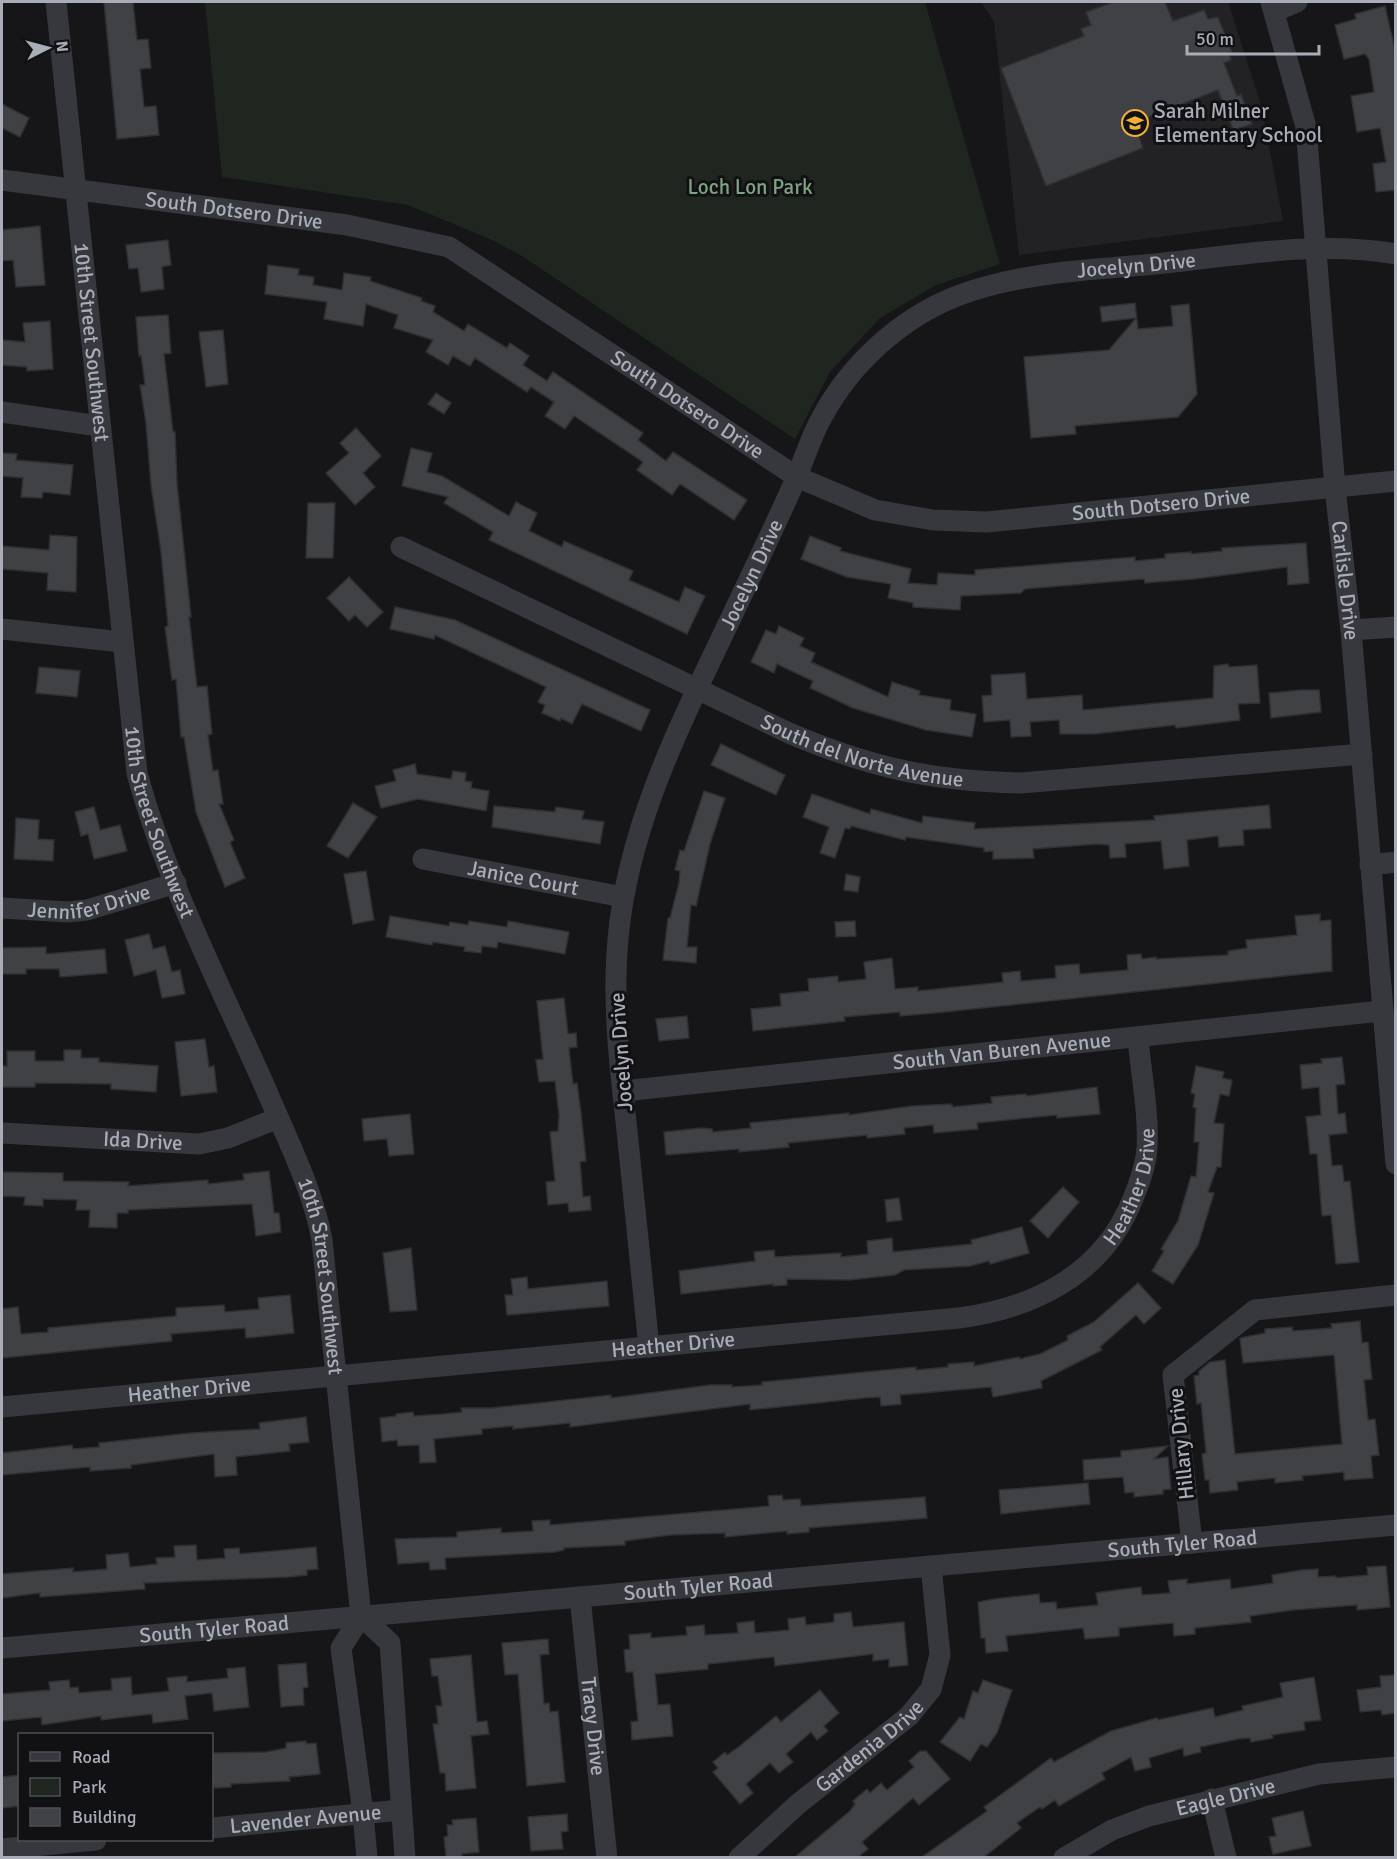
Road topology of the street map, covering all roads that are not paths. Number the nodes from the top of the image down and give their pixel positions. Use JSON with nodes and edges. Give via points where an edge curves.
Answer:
{"nodes":[{"id":1,"x":56,"y":2,"type":"edge"},
{"id":2,"x":1297,"y":2,"type":"edge"},
{"id":3,"x":1273,"y":6,"type":"edge"},
{"id":4,"x":2,"y":180,"type":"edge"},
{"id":5,"x":76,"y":189,"type":"junction"},
{"id":6,"x":1317,"y":247,"type":"junction"},
{"id":7,"x":1395,"y":254,"type":"edge"},
{"id":8,"x":2,"y":412,"type":"edge"},
{"id":9,"x":99,"y":426,"type":"junction"},
{"id":10,"x":797,"y":477,"type":"junction"},
{"id":11,"x":1395,"y":481,"type":"edge"},
{"id":12,"x":1335,"y":488,"type":"junction"},
{"id":13,"x":401,"y":547,"type":"dead end"},
{"id":14,"x":1395,"y":627,"type":"edge"},
{"id":15,"x":2,"y":629,"type":"edge"},
{"id":16,"x":1351,"y":630,"type":"junction"},
{"id":17,"x":122,"y":642,"type":"junction"},
{"id":18,"x":698,"y":688,"type":"junction"},
{"id":19,"x":1362,"y":754,"type":"junction"},
{"id":20,"x":423,"y":859,"type":"dead end"},
{"id":21,"x":1395,"y":862,"type":"edge"},
{"id":22,"x":1370,"y":865,"type":"junction"},
{"id":23,"x":176,"y":883,"type":"junction"},
{"id":24,"x":623,"y":897,"type":"junction"},
{"id":25,"x":2,"y":908,"type":"edge"},
{"id":26,"x":1381,"y":1011,"type":"junction"},
{"id":27,"x":1138,"y":1038,"type":"junction"},
{"id":28,"x":623,"y":1091,"type":"junction"},
{"id":29,"x":278,"y":1118,"type":"junction"},
{"id":30,"x":2,"y":1133,"type":"edge"},
{"id":31,"x":1395,"y":1164,"type":"edge"},
{"id":32,"x":1395,"y":1295,"type":"edge"},
{"id":33,"x":649,"y":1347,"type":"junction"},
{"id":34,"x":338,"y":1376,"type":"junction"},
{"id":35,"x":2,"y":1407,"type":"edge"},
{"id":36,"x":1395,"y":1526,"type":"edge"},
{"id":37,"x":1192,"y":1543,"type":"junction"},
{"id":38,"x":931,"y":1566,"type":"junction"},
{"id":39,"x":580,"y":1597,"type":"junction"},
{"id":40,"x":361,"y":1616,"type":"junction"},
{"id":41,"x":2,"y":1648,"type":"edge"},
{"id":42,"x":1395,"y":1767,"type":"edge"},
{"id":43,"x":1212,"y":1799,"type":"junction"},
{"id":44,"x":401,"y":1810,"type":"junction"},
{"id":45,"x":363,"y":1813,"type":"junction"},
{"id":46,"x":213,"y":1828,"type":"edge"},
{"id":47,"x":77,"y":1841,"type":"edge"},
{"id":48,"x":2,"y":1849,"type":"edge"},
{"id":49,"x":367,"y":1857,"type":"edge"},
{"id":50,"x":405,"y":1857,"type":"edge"},
{"id":51,"x":607,"y":1857,"type":"edge"},
{"id":52,"x":739,"y":1857,"type":"edge"},
{"id":53,"x":1064,"y":1857,"type":"edge"},
{"id":54,"x":1226,"y":1857,"type":"edge"}],
"edges":[{"from":1,"to":5,"type":"street","name":"10th Street Southwest"},
{"from":2,"to":3,"type":"street"},
{"from":3,"to":6,"type":"street","name":"Carlisle Drive","via":[[1306,127]]},
{"from":4,"to":5,"type":"street","name":"South Dotsero Drive"},
{"from":5,"to":9,"type":"street","name":"10th Street Southwest"},
{"from":5,"to":10,"type":"street","name":"South Dotsero Drive","via":[[347,225],[449,247]]},
{"from":6,"to":7,"type":"street","name":"Jocelyn Drive"},
{"from":6,"to":10,"type":"street","name":"Jocelyn Drive","via":[[1038,276],[958,296],[912,319],[870,352],[823,414]]},
{"from":6,"to":12,"type":"street","name":"Carlisle Drive"},
{"from":8,"to":9,"type":"street"},
{"from":9,"to":17,"type":"street","name":"10th Street Southwest"},
{"from":10,"to":12,"type":"street","name":"South Dotsero Drive","via":[[875,510],[933,520],[987,522]]},
{"from":10,"to":18,"type":"street","name":"Jocelyn Drive"},
{"from":11,"to":12,"type":"street","name":"South Dotsero Drive"},
{"from":12,"to":16,"type":"street","name":"Carlisle Drive"},
{"from":13,"to":18,"type":"street","name":"South del Norte Avenue"},
{"from":14,"to":16,"type":"street"},
{"from":15,"to":17,"type":"street"},
{"from":16,"to":19,"type":"street","name":"Carlisle Drive"},
{"from":17,"to":23,"type":"street","name":"10th Street Southwest","via":[[137,773],[148,814]]},
{"from":18,"to":19,"type":"street","name":"South del Norte Avenue","via":[[844,756],[908,773],[969,782],[1021,783]]},
{"from":18,"to":24,"type":"street","name":"Jocelyn Drive","via":[[644,815]]},
{"from":19,"to":22,"type":"street","name":"Carlisle Drive"},
{"from":20,"to":24,"type":"street","name":"Janice Court"},
{"from":21,"to":22,"type":"street"},
{"from":22,"to":26,"type":"street","name":"Carlisle Drive"},
{"from":23,"to":25,"type":"street","name":"Jennifer Drive","via":[[87,910]]},
{"from":23,"to":29,"type":"street","name":"10th Street Southwest"},
{"from":24,"to":28,"type":"street","name":"Jocelyn Drive","via":[[616,988]]},
{"from":26,"to":27,"type":"street","name":"South Van Buren Avenue"},
{"from":26,"to":31,"type":"street","name":"Carlisle Drive"},
{"from":27,"to":28,"type":"street","name":"South Van Buren Avenue"},
{"from":27,"to":33,"type":"street","name":"Heather Drive","via":[[1147,1148],[1138,1185],[1115,1234],[1066,1283],[1048,1294],[988,1314]]},
{"from":28,"to":33,"type":"street","name":"Jocelyn Drive"},
{"from":29,"to":30,"type":"street","name":"Ida Drive","via":[[228,1138],[199,1144]]},
{"from":29,"to":34,"type":"street","name":"10th Street Southwest","via":[[319,1225]]},
{"from":32,"to":37,"type":"street","name":"Hillary Drive","via":[[1255,1310],[1173,1375]]},
{"from":33,"to":34,"type":"street","name":"Heather Drive"},
{"from":34,"to":35,"type":"street","name":"Heather Drive"},
{"from":34,"to":40,"type":"street","name":"10th Street Southwest"},
{"from":36,"to":37,"type":"street","name":"South Tyler Road"},
{"from":37,"to":38,"type":"street","name":"South Tyler Road"},
{"from":38,"to":39,"type":"street","name":"South Tyler Road"},
{"from":38,"to":52,"type":"street","name":"Gardenia Drive","via":[[940,1655],[931,1689],[909,1716],[798,1804]]},
{"from":39,"to":40,"type":"street","name":"South Tyler Road"},
{"from":39,"to":51,"type":"street","name":"Tracy Drive"},
{"from":40,"to":41,"type":"street","name":"South Tyler Road"},
{"from":40,"to":44,"type":"street","via":[[390,1643]]},
{"from":40,"to":45,"type":"street","via":[[341,1648]]},
{"from":42,"to":43,"type":"street","name":"Eagle Drive","via":[[1319,1774]]},
{"from":43,"to":53,"type":"street","name":"Eagle Drive","via":[[1121,1826]]},
{"from":43,"to":54,"type":"street"},
{"from":44,"to":45,"type":"street","name":"Lavender Avenue"},
{"from":44,"to":50,"type":"street"},
{"from":45,"to":46,"type":"street","name":"Lavender Avenue"},
{"from":45,"to":49,"type":"street"},
{"from":47,"to":48,"type":"street"}]}
